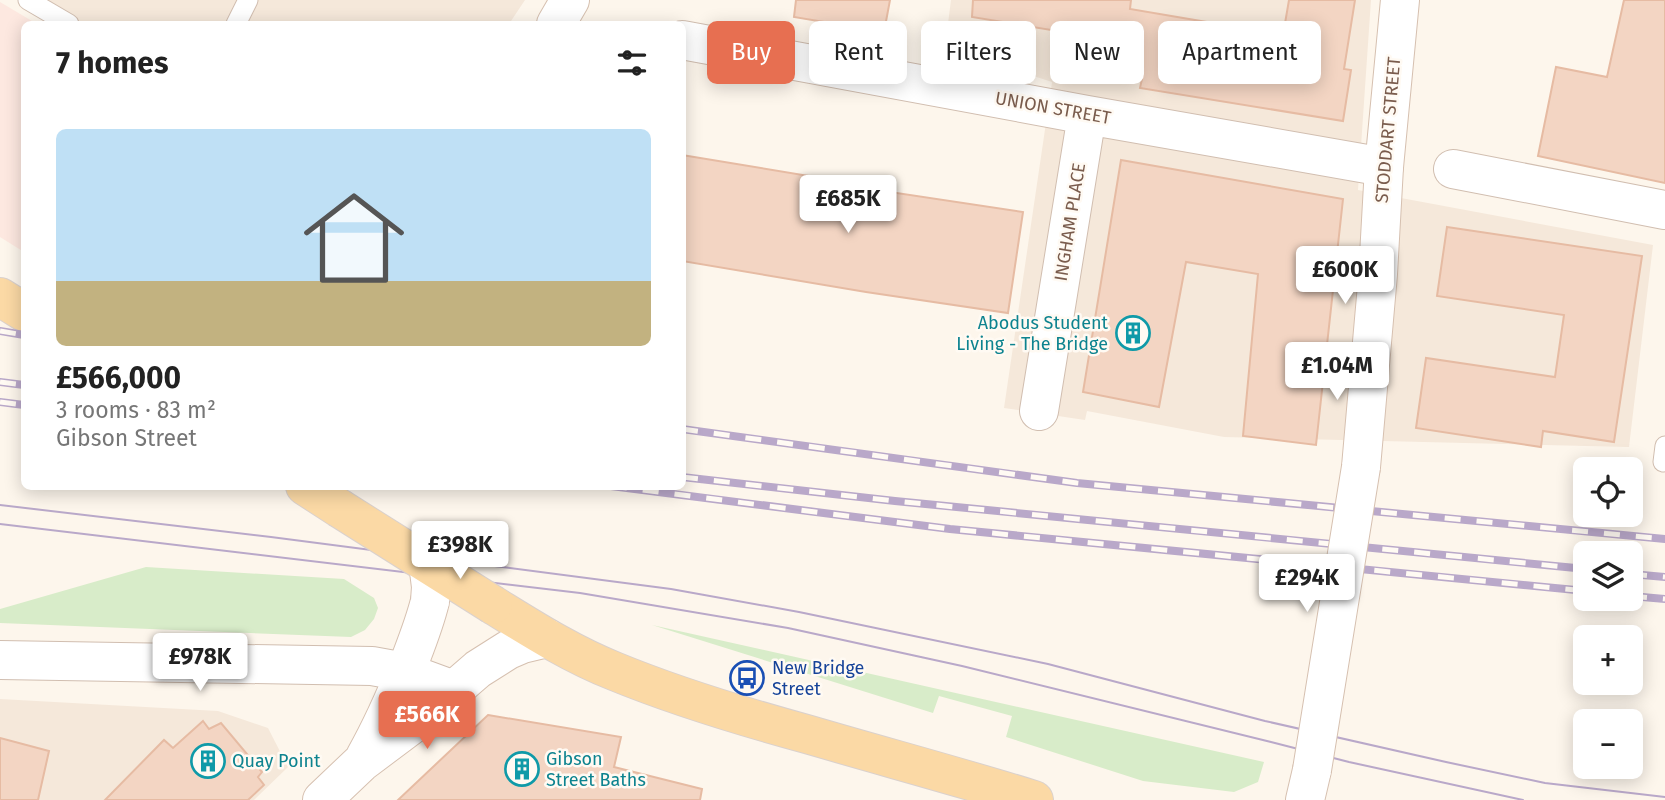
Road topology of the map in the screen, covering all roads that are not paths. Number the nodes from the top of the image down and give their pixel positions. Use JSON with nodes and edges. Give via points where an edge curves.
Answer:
{"nodes":[{"id":1,"x":28,"y":0,"type":"edge"},
{"id":2,"x":248,"y":0,"type":"edge"},
{"id":3,"x":570,"y":0,"type":"edge"},
{"id":4,"x":1400,"y":0,"type":"edge"},
{"id":5,"x":64,"y":21,"type":"edge"},
{"id":6,"x":238,"y":21,"type":"edge"},
{"id":7,"x":558,"y":21,"type":"edge"},
{"id":8,"x":686,"y":41,"type":"edge"},
{"id":9,"x":1087,"y":115,"type":"junction"},
{"id":10,"x":1384,"y":167,"type":"junction"},
{"id":11,"x":1453,"y":169,"type":"dead end"},
{"id":12,"x":1665,"y":209,"type":"edge"},
{"id":13,"x":0,"y":297,"type":"edge"},
{"id":14,"x":21,"y":310,"type":"edge"},
{"id":15,"x":1039,"y":411,"type":"dead end"},
{"id":16,"x":317,"y":490,"type":"edge"},
{"id":17,"x":341,"y":497,"type":"edge"},
{"id":18,"x":428,"y":564,"type":"junction"},
{"id":19,"x":547,"y":638,"type":"junction"},
{"id":20,"x":0,"y":660,"type":"edge"},
{"id":21,"x":405,"y":672,"type":"junction"},
{"id":22,"x":454,"y":690,"type":"junction"},
{"id":23,"x":362,"y":762,"type":"junction"},
{"id":24,"x":1308,"y":785,"type":"edge"},
{"id":25,"x":322,"y":800,"type":"edge"},
{"id":26,"x":1034,"y":800,"type":"edge"}],
"edges":[{"from":1,"to":5,"type":"lane"},
{"from":2,"to":6,"type":"lane"},
{"from":3,"to":7,"type":"street"},
{"from":4,"to":10,"type":"street","name":"STODDART STREET"},
{"from":8,"to":9,"type":"street","name":"UNION STREET"},
{"from":9,"to":10,"type":"street","name":"UNION STREET"},
{"from":9,"to":15,"type":"street","name":"INGHAM PLACE"},
{"from":10,"to":24,"type":"street","name":"STODDART STREET","bridge":true,"via":[[1361,467]]},
{"from":11,"to":12,"type":"street"},
{"from":13,"to":14,"type":"main road"},
{"from":16,"to":17,"type":"main road"},
{"from":17,"to":18,"type":"main road","bridge":true},
{"from":18,"to":19,"type":"main road","bridge":true},
{"from":18,"to":21,"type":"street","bridge":true,"via":[[430,601]]},
{"from":19,"to":22,"type":"street","via":[[495,657]]},
{"from":19,"to":26,"type":"main road","via":[[612,671],[675,694]]},
{"from":20,"to":21,"type":"street","via":[[372,666]]},
{"from":21,"to":22,"type":"street"},
{"from":21,"to":23,"type":"street"},
{"from":22,"to":23,"type":"street"},
{"from":23,"to":25,"type":"street"}]}
